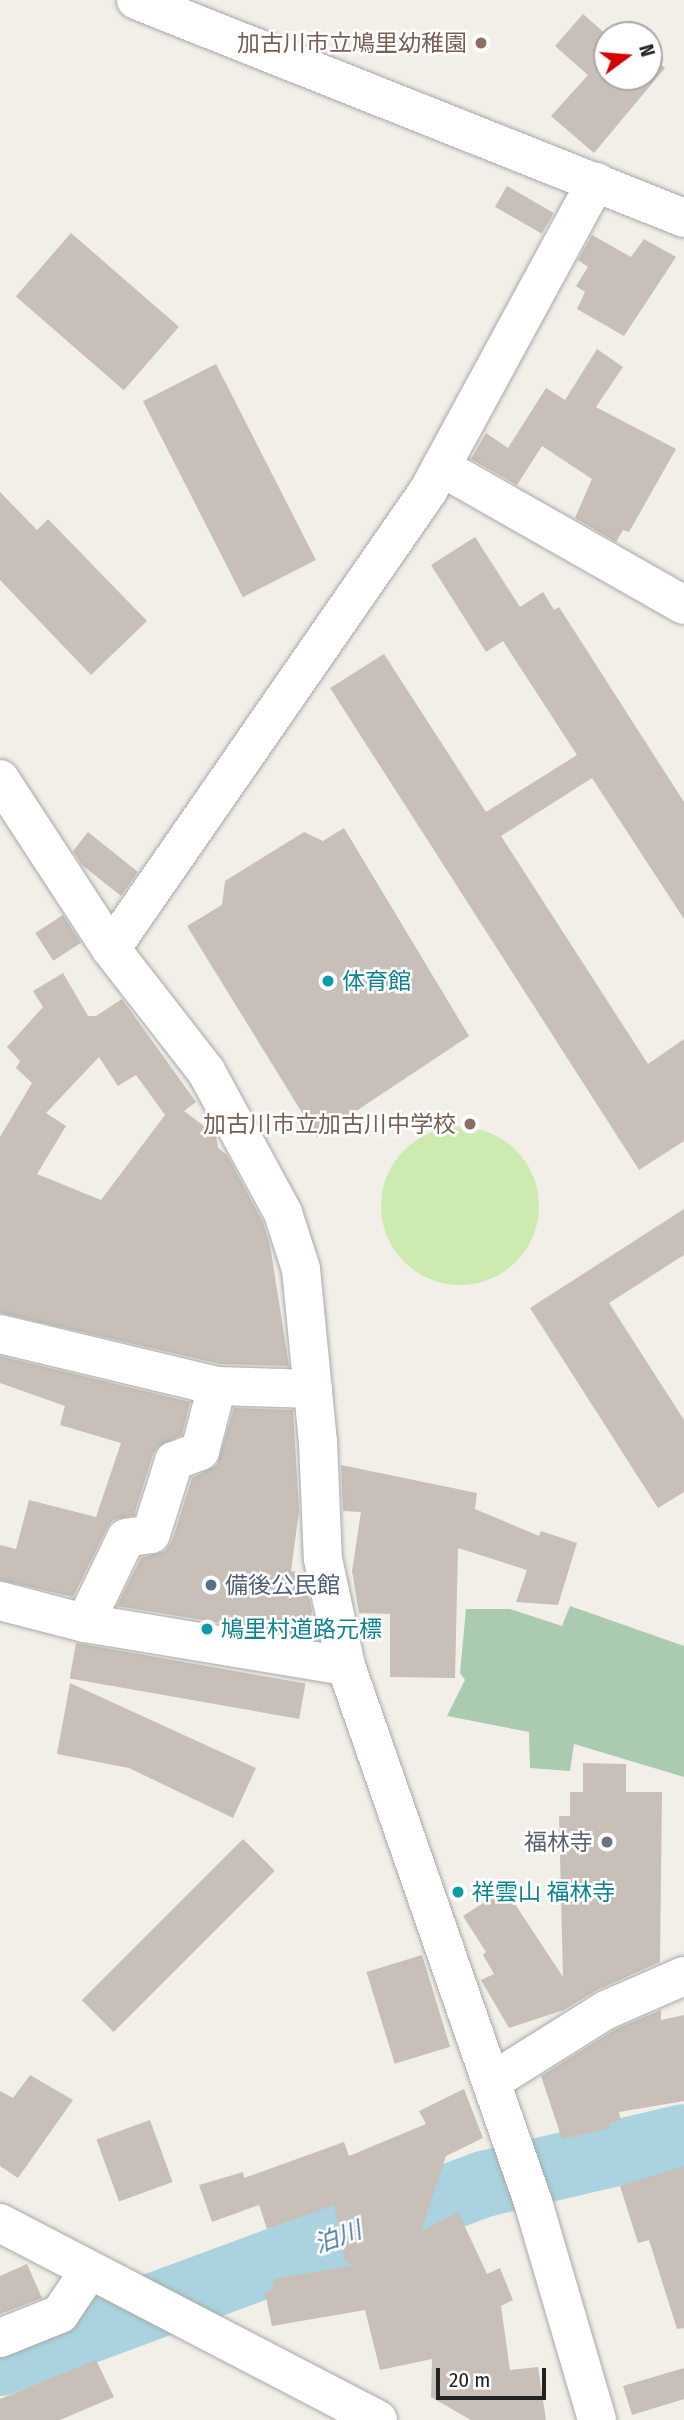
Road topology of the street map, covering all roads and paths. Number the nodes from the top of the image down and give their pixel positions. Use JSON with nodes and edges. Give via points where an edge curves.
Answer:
{"nodes":[{"id":1,"x":136,"y":0,"type":"edge"},
{"id":2,"x":596,"y":182,"type":"junction"},
{"id":3,"x":684,"y":218,"type":"edge"},
{"id":4,"x":441,"y":467,"type":"junction"},
{"id":5,"x":684,"y":605,"type":"edge"},
{"id":6,"x":0,"y":779,"type":"edge"},
{"id":7,"x":111,"y":949,"type":"junction"},
{"id":8,"x":0,"y":1334,"type":"edge"},
{"id":9,"x":217,"y":1386,"type":"junction"},
{"id":10,"x":313,"y":1389,"type":"junction"},
{"id":11,"x":0,"y":1601,"type":"edge"},
{"id":12,"x":85,"y":1623,"type":"junction"},
{"id":13,"x":346,"y":1666,"type":"junction"},
{"id":14,"x":684,"y":1976,"type":"edge"},
{"id":15,"x":491,"y":2082,"type":"junction"},
{"id":16,"x":0,"y":2223,"type":"edge"},
{"id":17,"x":91,"y":2271,"type":"junction"},
{"id":18,"x":0,"y":2338,"type":"edge"},
{"id":19,"x":377,"y":2420,"type":"edge"},
{"id":20,"x":597,"y":2420,"type":"edge"}],
"edges":[{"from":1,"to":2,"type":"street"},
{"from":2,"to":3,"type":"street"},
{"from":2,"to":4,"type":"street"},
{"from":4,"to":5,"type":"street"},
{"from":4,"to":7,"type":"street"},
{"from":6,"to":7,"type":"street"},
{"from":7,"to":10,"type":"street","via":[[206,1071],[283,1213],[301,1269]]},
{"from":8,"to":9,"type":"street"},
{"from":9,"to":10,"type":"street"},
{"from":9,"to":12,"type":"street","via":[[200,1451],[174,1461],[152,1534],[126,1538]]},
{"from":10,"to":13,"type":"street","via":[[323,1559]]},
{"from":11,"to":12,"type":"street"},
{"from":12,"to":13,"type":"street"},
{"from":13,"to":15,"type":"street"},
{"from":14,"to":15,"type":"street","via":[[606,2010]]},
{"from":15,"to":20,"type":"street","via":[[533,2202]]},
{"from":16,"to":17,"type":"street"},
{"from":17,"to":18,"type":"street","via":[[60,2314]]},
{"from":17,"to":19,"type":"street"}]}
